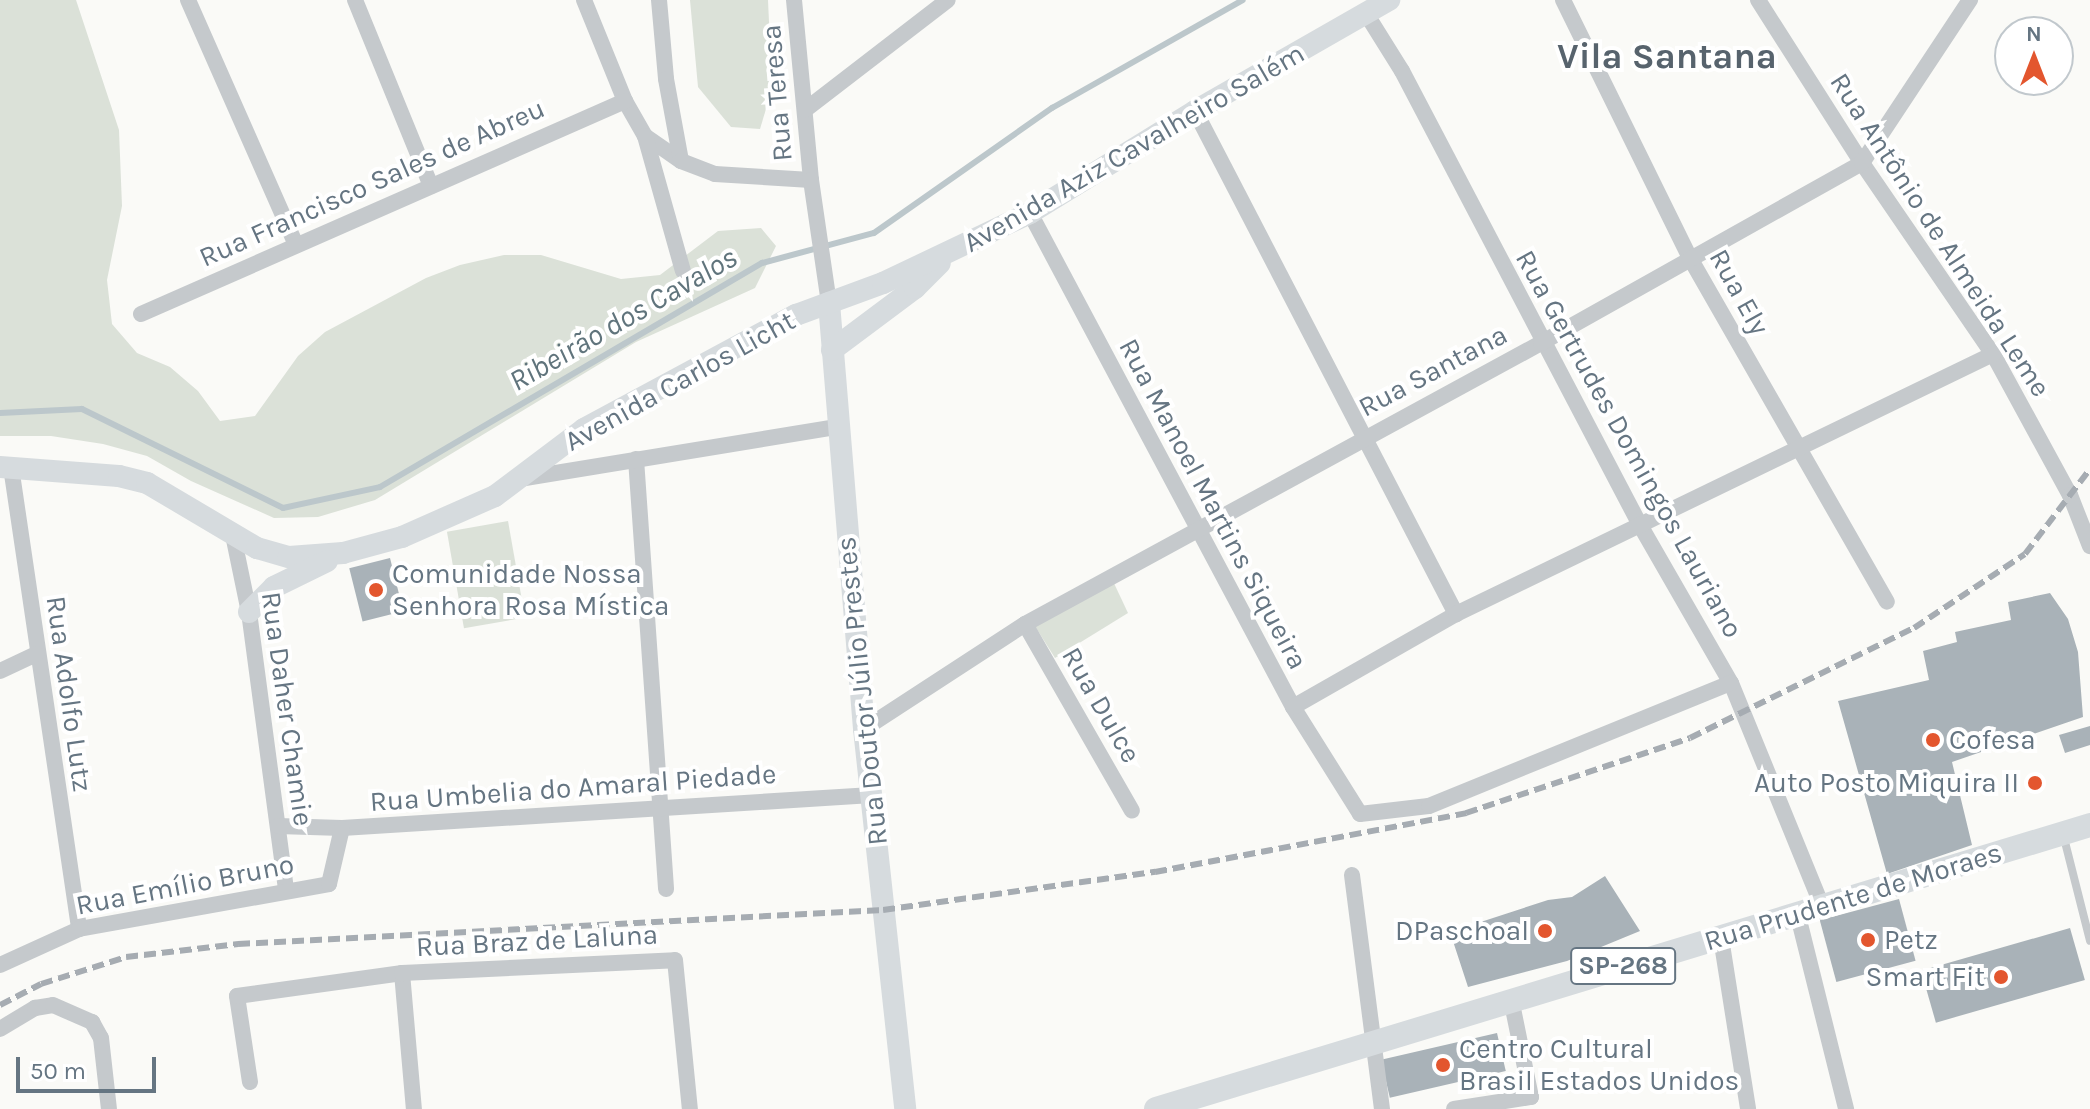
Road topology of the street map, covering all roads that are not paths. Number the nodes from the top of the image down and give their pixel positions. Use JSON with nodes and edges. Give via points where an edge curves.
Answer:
{"nodes":[{"id":1,"x":188,"y":0,"type":"edge"},
{"id":2,"x":355,"y":0,"type":"edge"},
{"id":3,"x":584,"y":0,"type":"edge"},
{"id":4,"x":659,"y":0,"type":"edge"},
{"id":5,"x":794,"y":0,"type":"edge"},
{"id":6,"x":948,"y":0,"type":"edge"},
{"id":7,"x":1389,"y":0,"type":"edge"},
{"id":8,"x":1563,"y":0,"type":"edge"},
{"id":9,"x":1758,"y":0,"type":"edge"},
{"id":10,"x":1970,"y":0,"type":"edge"},
{"id":11,"x":1367,"y":15,"type":"junction"},
{"id":12,"x":625,"y":101,"type":"junction"},
{"id":13,"x":805,"y":110,"type":"junction"},
{"id":14,"x":1195,"y":111,"type":"junction"},
{"id":15,"x":645,"y":136,"type":"junction"},
{"id":16,"x":681,"y":161,"type":"junction"},
{"id":17,"x":1862,"y":163,"type":"junction"},
{"id":18,"x":811,"y":180,"type":"junction"},
{"id":19,"x":431,"y":186,"type":"junction"},
{"id":20,"x":1030,"y":213,"type":"junction"},
{"id":21,"x":819,"y":225,"type":"joint"},
{"id":22,"x":296,"y":245,"type":"junction"},
{"id":23,"x":949,"y":253,"type":"junction"},
{"id":24,"x":1690,"y":258,"type":"junction"},
{"id":25,"x":683,"y":271,"type":"dead end"},
{"id":26,"x":829,"y":303,"type":"junction"},
{"id":27,"x":141,"y":314,"type":"dead end"},
{"id":28,"x":1541,"y":343,"type":"junction"},
{"id":29,"x":832,"y":350,"type":"junction"},
{"id":30,"x":1993,"y":354,"type":"junction"},
{"id":31,"x":837,"y":427,"type":"junction"},
{"id":32,"x":1362,"y":438,"type":"junction"},
{"id":33,"x":1800,"y":448,"type":"junction"},
{"id":34,"x":636,"y":459,"type":"junction"},
{"id":35,"x":5,"y":467,"type":"edge"},
{"id":36,"x":518,"y":479,"type":"junction"},
{"id":37,"x":1640,"y":525,"type":"junction"},
{"id":38,"x":1196,"y":529,"type":"junction"},
{"id":39,"x":233,"y":535,"type":"junction"},
{"id":40,"x":2090,"y":546,"type":"edge"},
{"id":41,"x":343,"y":553,"type":"junction"},
{"id":42,"x":1887,"y":602,"type":"dead end"},
{"id":43,"x":249,"y":612,"type":"junction"},
{"id":44,"x":1456,"y":614,"type":"junction"},
{"id":45,"x":1025,"y":624,"type":"junction"},
{"id":46,"x":36,"y":654,"type":"junction"},
{"id":47,"x":0,"y":671,"type":"edge"},
{"id":48,"x":1731,"y":683,"type":"junction"},
{"id":49,"x":1293,"y":707,"type":"junction"},
{"id":50,"x":864,"y":729,"type":"junction"},
{"id":51,"x":872,"y":795,"type":"junction"},
{"id":52,"x":658,"y":808,"type":"junction"},
{"id":53,"x":1132,"y":811,"type":"dead end"},
{"id":54,"x":2090,"y":825,"type":"edge"},
{"id":55,"x":278,"y":826,"type":"junction"},
{"id":56,"x":342,"y":828,"type":"junction"},
{"id":57,"x":2062,"y":833,"type":"junction"},
{"id":58,"x":1352,"y":875,"type":"dead end"},
{"id":59,"x":666,"y":889,"type":"dead end"},
{"id":60,"x":286,"y":891,"type":"junction"},
{"id":61,"x":1823,"y":909,"type":"junction"},
{"id":62,"x":1798,"y":916,"type":"junction"},
{"id":63,"x":79,"y":929,"type":"junction"},
{"id":64,"x":1721,"y":938,"type":"junction"},
{"id":65,"x":2090,"y":941,"type":"edge"},
{"id":66,"x":0,"y":965,"type":"edge"},
{"id":67,"x":402,"y":973,"type":"junction"},
{"id":68,"x":1511,"y":999,"type":"junction"},
{"id":69,"x":0,"y":1029,"type":"edge"},
{"id":70,"x":1375,"y":1043,"type":"junction"},
{"id":71,"x":250,"y":1082,"type":"dead end"},
{"id":72,"x":109,"y":1109,"type":"edge"},
{"id":73,"x":414,"y":1109,"type":"edge"},
{"id":74,"x":690,"y":1109,"type":"edge"},
{"id":75,"x":905,"y":1109,"type":"edge"},
{"id":76,"x":1156,"y":1109,"type":"edge"},
{"id":77,"x":1382,"y":1109,"type":"edge"},
{"id":78,"x":1454,"y":1109,"type":"edge"},
{"id":79,"x":1748,"y":1109,"type":"edge"},
{"id":80,"x":1846,"y":1109,"type":"edge"}],
"edges":[{"from":1,"to":22,"type":"street"},
{"from":2,"to":19,"type":"street"},
{"from":3,"to":12,"type":"street"},
{"from":4,"to":16,"type":"street"},
{"from":5,"to":13,"type":"street","name":"Rua Teresa"},
{"from":6,"to":13,"type":"street"},
{"from":7,"to":11,"type":"main road","name":"Avenida Aziz Cavalheiro Salém"},
{"from":8,"to":24,"type":"street","name":"Rua Ely"},
{"from":9,"to":17,"type":"street","name":"Rua Antônio de Almeida Leme"},
{"from":10,"to":17,"type":"street","name":"Rua Santana"},
{"from":11,"to":14,"type":"main road","name":"Avenida Aziz Cavalheiro Salém"},
{"from":11,"to":28,"type":"street","name":"Rua Gertrudes Domingos Lauriano","via":[[1402,71]]},
{"from":12,"to":15,"type":"street"},
{"from":12,"to":19,"type":"street","name":"Rua Francisco Sales de Abreu"},
{"from":13,"to":18,"type":"street","name":"Rua Teresa"},
{"from":14,"to":20,"type":"main road","name":"Avenida Aziz Cavalheiro Salém"},
{"from":14,"to":32,"type":"street"},
{"from":15,"to":16,"type":"street"},
{"from":15,"to":25,"type":"street"},
{"from":16,"to":18,"type":"street","via":[[715,174]]},
{"from":17,"to":24,"type":"street","name":"Rua Santana"},
{"from":17,"to":30,"type":"street","name":"Rua Antônio de Almeida Leme"},
{"from":18,"to":21,"type":"street","name":"Rua Teresa"},
{"from":19,"to":22,"type":"street","name":"Rua Francisco Sales de Abreu"},
{"from":20,"to":23,"type":"main road","name":"Avenida Aziz Cavalheiro Salém"},
{"from":20,"to":38,"type":"street","name":"Rua Manoel Martins Siqueira"},
{"from":21,"to":26,"type":"street","name":"Rua Doutor Júlio Prestes"},
{"from":22,"to":27,"type":"street","name":"Rua Francisco Sales de Abreu"},
{"from":23,"to":26,"type":"main road","name":"Avenida Aziz Cavalheiro Salém"},
{"from":23,"to":29,"type":"main road","via":[[915,288]]},
{"from":24,"to":28,"type":"street","name":"Rua Santana"},
{"from":24,"to":33,"type":"street","name":"Rua Ely"},
{"from":26,"to":29,"type":"main road","name":"Rua Doutor Júlio Prestes"},
{"from":26,"to":36,"type":"main road","name":"Avenida Carlos Licht","via":[[796,315],[584,429]]},
{"from":28,"to":32,"type":"street","name":"Rua Santana"},
{"from":28,"to":37,"type":"street","name":"Rua Gertrudes Domingos Lauriano"},
{"from":29,"to":31,"type":"main road","name":"Rua Doutor Júlio Prestes"},
{"from":30,"to":33,"type":"street"},
{"from":30,"to":40,"type":"street","name":"Rua Antônio de Almeida Leme","via":[[2070,495]]},
{"from":31,"to":34,"type":"street"},
{"from":31,"to":50,"type":"main road","name":"Rua Doutor Júlio Prestes"},
{"from":32,"to":38,"type":"street","name":"Rua Santana"},
{"from":32,"to":44,"type":"street"},
{"from":33,"to":37,"type":"street"},
{"from":33,"to":42,"type":"street","name":"Rua Ely"},
{"from":34,"to":36,"type":"street"},
{"from":34,"to":52,"type":"street"},
{"from":35,"to":39,"type":"main road","name":"Avenida Carlos Licht","via":[[147,483]]},
{"from":35,"to":46,"type":"street","name":"Rua Adolfo Lutz"},
{"from":36,"to":41,"type":"main road","name":"Avenida Carlos Licht","via":[[460,514]]},
{"from":37,"to":44,"type":"street"},
{"from":37,"to":48,"type":"street","name":"Rua Gertrudes Domingos Lauriano"},
{"from":38,"to":45,"type":"street","name":"Rua Santana"},
{"from":38,"to":49,"type":"street","name":"Rua Manoel Martins Siqueira"},
{"from":39,"to":41,"type":"main road","name":"Avenida Carlos Licht","via":[[289,557]]},
{"from":39,"to":43,"type":"street","name":"Rua Daher Chamie"},
{"from":41,"to":43,"type":"main road","via":[[274,587]]},
{"from":43,"to":55,"type":"street","name":"Rua Daher Chamie"},
{"from":44,"to":49,"type":"street"},
{"from":45,"to":50,"type":"street","name":"Rua Santana"},
{"from":45,"to":53,"type":"street","name":"Rua Dulce"},
{"from":46,"to":47,"type":"street"},
{"from":46,"to":63,"type":"street","name":"Rua Adolfo Lutz"},
{"from":48,"to":49,"type":"street","name":"Rua Manoel Martins Siqueira","via":[[1429,806],[1360,814]]},
{"from":48,"to":61,"type":"street","name":"Rua Gertrudes Domingos Lauriano"},
{"from":50,"to":51,"type":"main road","name":"Rua Doutor Júlio Prestes"},
{"from":51,"to":52,"type":"street","name":"Rua Umbelia do Amaral Piedade"},
{"from":51,"to":75,"type":"main road","name":"Rua Doutor Júlio Prestes"},
{"from":52,"to":56,"type":"street","name":"Rua Umbelia do Amaral Piedade"},
{"from":52,"to":59,"type":"street"},
{"from":54,"to":57,"type":"main road","name":"Rua Prudente de Moraes","number":"SP-268"},
{"from":55,"to":56,"type":"street","name":"Rua Umbelia do Amaral Piedade"},
{"from":55,"to":60,"type":"street","name":"Rua Daher Chamie"},
{"from":56,"to":60,"type":"street","name":"Rua Emílio Bruno","via":[[329,884]]},
{"from":57,"to":61,"type":"main road","name":"Rua Prudente de Moraes","number":"SP-268"},
{"from":57,"to":65,"type":"lane"},
{"from":58,"to":70,"type":"street"},
{"from":60,"to":63,"type":"street","name":"Rua Emílio Bruno"},
{"from":61,"to":62,"type":"main road","name":"Rua Prudente de Moraes","number":"SP-268"},
{"from":62,"to":64,"type":"main road","name":"Rua Prudente de Moraes","number":"SP-268"},
{"from":62,"to":80,"type":"street"},
{"from":63,"to":66,"type":"street","name":"Rua Emílio Bruno"},
{"from":64,"to":68,"type":"main road","name":"Rua Prudente de Moraes","number":"SP-268"},
{"from":64,"to":79,"type":"street"},
{"from":67,"to":71,"type":"street","name":"Rua Braz de Laluna","via":[[237,996]]},
{"from":67,"to":73,"type":"street"},
{"from":67,"to":74,"type":"street","name":"Rua Braz de Laluna","via":[[675,960]]},
{"from":68,"to":70,"type":"main road","name":"Rua Prudente de Moraes","number":"SP-268"},
{"from":68,"to":78,"type":"street","via":[[1531,1097]]},
{"from":69,"to":72,"type":"street","via":[[35,1008],[53,1005],[92,1022],[101,1038]]},
{"from":70,"to":76,"type":"main road","name":"Rua Prudente de Moraes","number":"SP-268"},
{"from":70,"to":77,"type":"street"}]}
